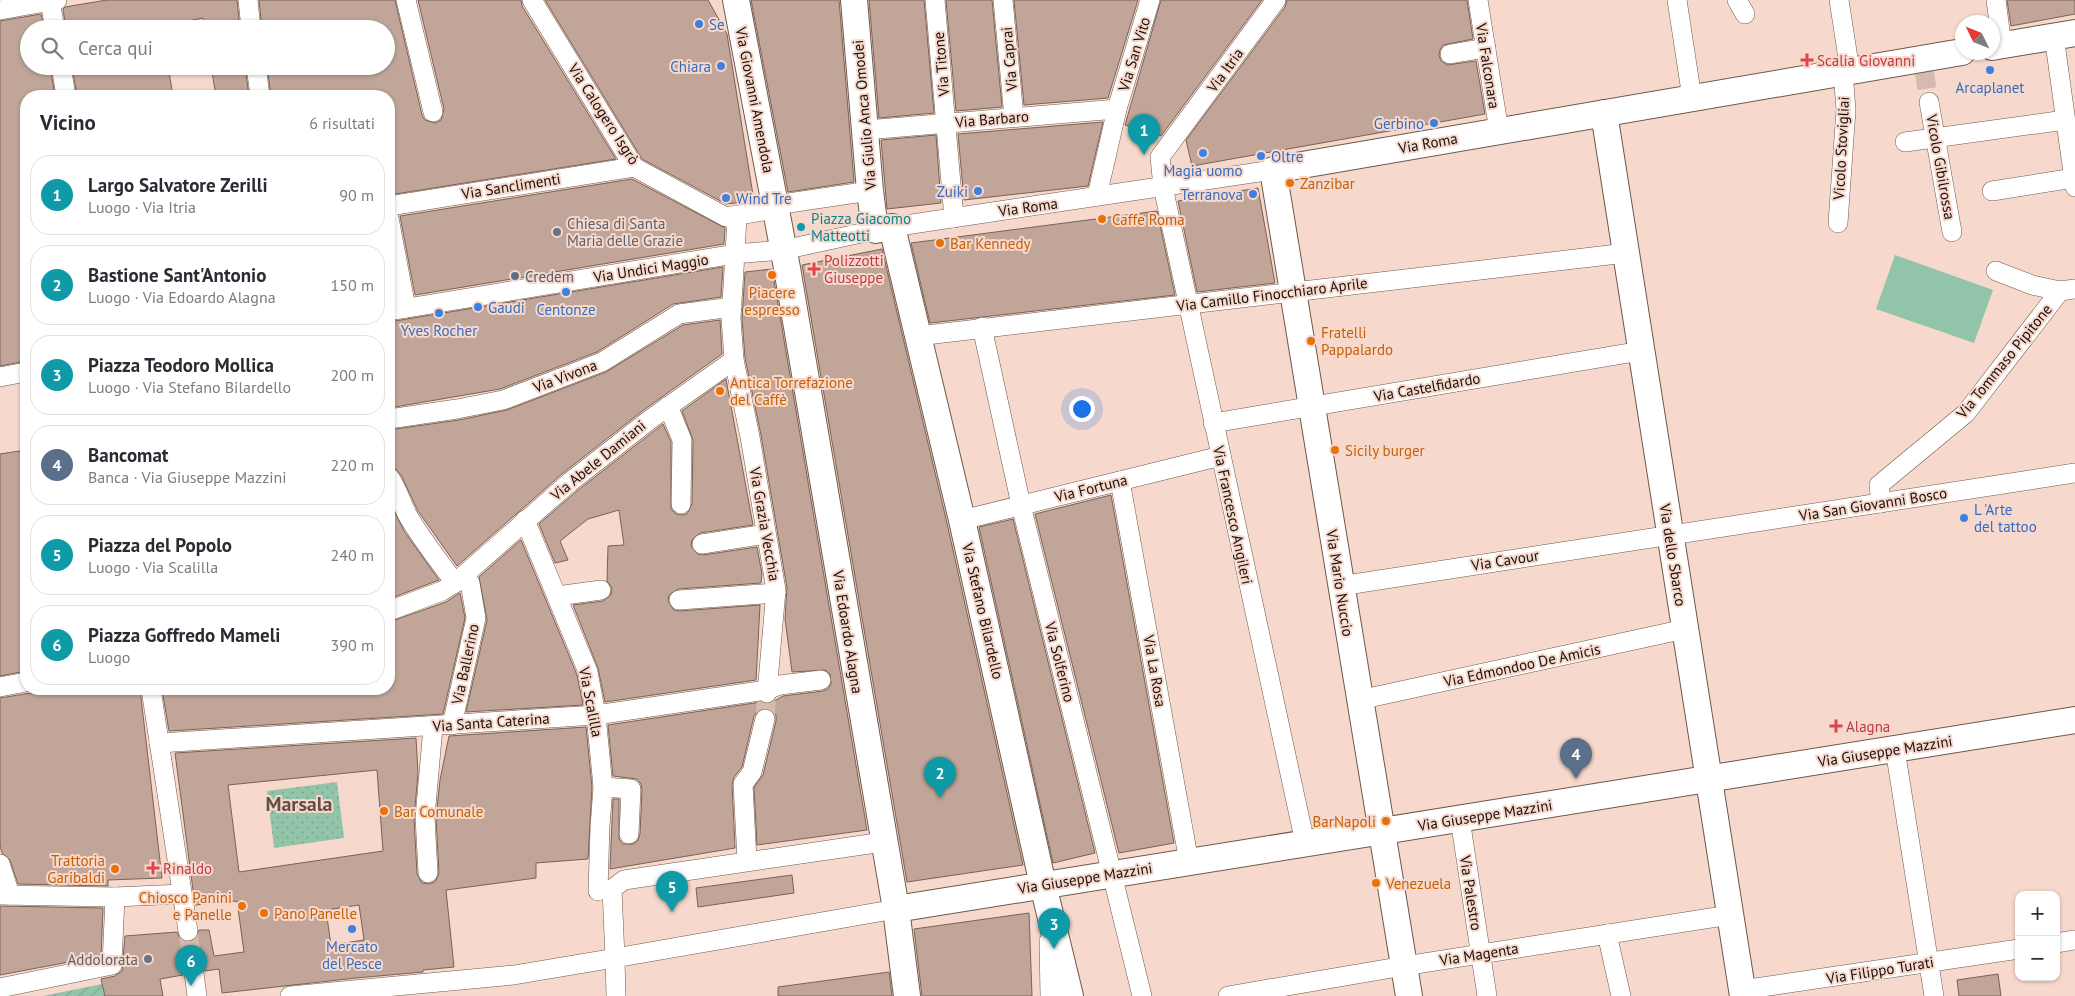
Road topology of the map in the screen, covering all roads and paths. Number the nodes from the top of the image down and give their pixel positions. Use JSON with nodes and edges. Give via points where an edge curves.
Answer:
{"nodes":[{"id":1,"x":248,"y":0,"type":"edge"},
{"id":2,"x":406,"y":0,"type":"edge"},
{"id":3,"x":532,"y":0,"type":"edge"},
{"id":4,"x":736,"y":0,"type":"edge"},
{"id":5,"x":854,"y":0,"type":"edge"},
{"id":6,"x":935,"y":0,"type":"edge"},
{"id":7,"x":1003,"y":0,"type":"edge"},
{"id":8,"x":1150,"y":0,"type":"edge"},
{"id":9,"x":1276,"y":0,"type":"edge"},
{"id":10,"x":1478,"y":0,"type":"edge"},
{"id":11,"x":1677,"y":0,"type":"edge"},
{"id":12,"x":1839,"y":0,"type":"edge"},
{"id":13,"x":1996,"y":0,"type":"edge"},
{"id":14,"x":53,"y":1,"type":"edge"},
{"id":15,"x":0,"y":10,"type":"edge"},
{"id":16,"x":1996,"y":15,"type":"edge"},
{"id":17,"x":54,"y":20,"type":"edge"},
{"id":18,"x":250,"y":20,"type":"edge"},
{"id":19,"x":2064,"y":34,"type":"edge"},
{"id":20,"x":2000,"y":45,"type":"edge"},
{"id":21,"x":1486,"y":48,"type":"junction"},
{"id":22,"x":1450,"y":54,"type":"dead end"},
{"id":23,"x":1955,"y":54,"type":"edge"},
{"id":24,"x":1846,"y":72,"type":"junction"},
{"id":25,"x":62,"y":75,"type":"edge"},
{"id":26,"x":257,"y":75,"type":"edge"},
{"id":27,"x":65,"y":90,"type":"edge"},
{"id":28,"x":259,"y":90,"type":"edge"},
{"id":29,"x":1692,"y":98,"type":"junction"},
{"id":30,"x":1929,"y":102,"type":"tunnel mouth"},
{"id":31,"x":1117,"y":109,"type":"junction"},
{"id":32,"x":433,"y":112,"type":"dead end"},
{"id":33,"x":1604,"y":113,"type":"junction"},
{"id":34,"x":1014,"y":117,"type":"junction"},
{"id":35,"x":2065,"y":120,"type":"junction"},
{"id":36,"x":946,"y":123,"type":"junction"},
{"id":37,"x":866,"y":130,"type":"junction"},
{"id":38,"x":1499,"y":131,"type":"junction"},
{"id":39,"x":1936,"y":138,"type":"junction"},
{"id":40,"x":1905,"y":142,"type":"dead end"},
{"id":41,"x":634,"y":167,"type":"junction"},
{"id":42,"x":1273,"y":170,"type":"junction"},
{"id":43,"x":2074,"y":182,"type":"edge"},
{"id":44,"x":1163,"y":187,"type":"junction"},
{"id":45,"x":870,"y":191,"type":"junction"},
{"id":46,"x":1992,"y":191,"type":"dead end"},
{"id":47,"x":1097,"y":196,"type":"junction"},
{"id":48,"x":395,"y":205,"type":"edge"},
{"id":49,"x":774,"y":205,"type":"junction"},
{"id":50,"x":953,"y":210,"type":"junction"},
{"id":51,"x":732,"y":216,"type":"junction"},
{"id":52,"x":1838,"y":223,"type":"dead end"},
{"id":53,"x":884,"y":228,"type":"junction"},
{"id":54,"x":1952,"y":232,"type":"dead end"},
{"id":55,"x":1626,"y":253,"type":"junction"},
{"id":56,"x":785,"y":259,"type":"junction"},
{"id":57,"x":735,"y":261,"type":"junction"},
{"id":58,"x":1996,"y":272,"type":"dead end"},
{"id":59,"x":395,"y":287,"type":"edge"},
{"id":60,"x":2068,"y":290,"type":"edge"},
{"id":61,"x":1293,"y":292,"type":"junction"},
{"id":62,"x":1188,"y":304,"type":"junction"},
{"id":63,"x":732,"y":307,"type":"junction"},
{"id":64,"x":397,"y":310,"type":"edge"},
{"id":65,"x":982,"y":327,"type":"junction"},
{"id":66,"x":918,"y":336,"type":"junction"},
{"id":67,"x":1641,"y":351,"type":"junction"},
{"id":68,"x":734,"y":360,"type":"junction"},
{"id":69,"x":20,"y":373,"type":"edge"},
{"id":70,"x":0,"y":377,"type":"edge"},
{"id":71,"x":668,"y":406,"type":"junction"},
{"id":72,"x":1311,"y":407,"type":"junction"},
{"id":73,"x":395,"y":418,"type":"edge"},
{"id":74,"x":1213,"y":423,"type":"junction"},
{"id":75,"x":1220,"y":456,"type":"junction"},
{"id":76,"x":2075,"y":473,"type":"edge"},
{"id":77,"x":1120,"y":481,"type":"junction"},
{"id":78,"x":395,"y":485,"type":"edge"},
{"id":79,"x":1882,"y":503,"type":"junction"},
{"id":80,"x":681,"y":504,"type":"dead end"},
{"id":81,"x":1021,"y":505,"type":"junction"},
{"id":82,"x":525,"y":520,"type":"junction"},
{"id":83,"x":962,"y":520,"type":"junction"},
{"id":84,"x":766,"y":534,"type":"junction"},
{"id":85,"x":1670,"y":535,"type":"junction"},
{"id":86,"x":702,"y":544,"type":"dead end"},
{"id":87,"x":460,"y":579,"type":"junction"},
{"id":88,"x":1340,"y":586,"type":"junction"},
{"id":89,"x":601,"y":590,"type":"dead end"},
{"id":90,"x":776,"y":593,"type":"junction"},
{"id":91,"x":557,"y":596,"type":"junction"},
{"id":92,"x":679,"y":600,"type":"dead end"},
{"id":93,"x":395,"y":609,"type":"edge"},
{"id":94,"x":1685,"y":629,"type":"junction"},
{"id":95,"x":821,"y":680,"type":"dead end"},
{"id":96,"x":20,"y":683,"type":"edge"},
{"id":97,"x":0,"y":686,"type":"edge"},
{"id":98,"x":767,"y":691,"type":"junction"},
{"id":99,"x":152,"y":695,"type":"edge"},
{"id":100,"x":1359,"y":700,"type":"junction"},
{"id":101,"x":596,"y":715,"type":"junction"},
{"id":102,"x":765,"y":720,"type":"tunnel mouth"},
{"id":103,"x":2075,"y":720,"type":"edge"},
{"id":104,"x":443,"y":726,"type":"junction"},
{"id":105,"x":159,"y":743,"type":"junction"},
{"id":106,"x":1895,"y":749,"type":"junction"},
{"id":107,"x":1709,"y":779,"type":"junction"},
{"id":108,"x":603,"y":787,"type":"junction"},
{"id":109,"x":1460,"y":819,"type":"junction"},
{"id":110,"x":1380,"y":831,"type":"junction"},
{"id":111,"x":629,"y":834,"type":"dead end"},
{"id":112,"x":883,"y":842,"type":"junction"},
{"id":113,"x":1305,"y":844,"type":"junction"},
{"id":114,"x":747,"y":854,"type":"junction"},
{"id":115,"x":1190,"y":862,"type":"junction"},
{"id":116,"x":0,"y":864,"type":"edge"},
{"id":117,"x":428,"y":873,"type":"dead end"},
{"id":118,"x":1113,"y":874,"type":"junction"},
{"id":119,"x":598,"y":890,"type":"dead end"},
{"id":120,"x":182,"y":894,"type":"junction"},
{"id":121,"x":1046,"y":894,"type":"junction"},
{"id":122,"x":5,"y":895,"type":"edge"},
{"id":123,"x":115,"y":897,"type":"junction"},
{"id":124,"x":896,"y":909,"type":"junction"},
{"id":125,"x":1730,"y":915,"type":"junction"},
{"id":126,"x":188,"y":931,"type":"tunnel mouth"},
{"id":127,"x":1607,"y":934,"type":"junction"},
{"id":128,"x":2075,"y":940,"type":"edge"},
{"id":129,"x":2060,"y":942,"type":"edge"},
{"id":130,"x":2015,"y":950,"type":"edge"},
{"id":131,"x":1481,"y":954,"type":"junction"},
{"id":132,"x":615,"y":958,"type":"junction"},
{"id":133,"x":1929,"y":962,"type":"junction"},
{"id":134,"x":1404,"y":966,"type":"junction"},
{"id":135,"x":194,"y":973,"type":"tunnel mouth"},
{"id":136,"x":0,"y":988,"type":"edge"},
{"id":137,"x":433,"y":990,"type":"edge"},
{"id":138,"x":1268,"y":993,"type":"edge"},
{"id":139,"x":1742,"y":993,"type":"edge"},
{"id":140,"x":197,"y":996,"type":"edge"},
{"id":141,"x":290,"y":996,"type":"edge"},
{"id":142,"x":616,"y":996,"type":"edge"},
{"id":143,"x":907,"y":996,"type":"edge"},
{"id":144,"x":1050,"y":996,"type":"edge"},
{"id":145,"x":1070,"y":996,"type":"edge"},
{"id":146,"x":1142,"y":996,"type":"edge"},
{"id":147,"x":1228,"y":996,"type":"edge"},
{"id":148,"x":1409,"y":996,"type":"edge"},
{"id":149,"x":1487,"y":996,"type":"edge"},
{"id":150,"x":1621,"y":996,"type":"edge"},
{"id":151,"x":1934,"y":996,"type":"edge"}],
"edges":[{"from":1,"to":18,"type":"street"},
{"from":2,"to":32,"type":"street"},
{"from":3,"to":41,"type":"street","name":"Via Calogero Isgrò"},
{"from":4,"to":49,"type":"main road","name":"Via Giovanni Amendola"},
{"from":5,"to":37,"type":"main road","name":"Via Giulio Anca Omodei"},
{"from":6,"to":36,"type":"street","name":"Via Titone"},
{"from":7,"to":34,"type":"street","name":"Via Caprai"},
{"from":8,"to":31,"type":"street","name":"Via San Vito"},
{"from":9,"to":44,"type":"street","name":"Via Itria","via":[[1160,157]]},
{"from":10,"to":21,"type":"street","name":"Via Falconara"},
{"from":11,"to":29,"type":"street"},
{"from":12,"to":24,"type":"street","name":"Vicolo Stovigliai"},
{"from":13,"to":16,"type":"street"},
{"from":14,"to":15,"type":"street"},
{"from":14,"to":17,"type":"street"},
{"from":19,"to":20,"type":"main road"},
{"from":19,"to":35,"type":"street"},
{"from":21,"to":22,"type":"street"},
{"from":21,"to":38,"type":"street","name":"Via Falconara"},
{"from":23,"to":24,"type":"main road","name":"Via Roma","via":[[1923,65]]},
{"from":24,"to":29,"type":"main road","name":"Via Roma"},
{"from":24,"to":52,"type":"street","name":"Vicolo Stovigliai"},
{"from":25,"to":27,"type":"street"},
{"from":26,"to":28,"type":"street"},
{"from":29,"to":33,"type":"main road","name":"Via Roma"},
{"from":30,"to":39,"type":"street","name":"Vicolo Gibilrossa"},
{"from":31,"to":34,"type":"street","name":"Via Barbaro"},
{"from":31,"to":47,"type":"street","name":"Via San Vito"},
{"from":33,"to":38,"type":"main road","name":"Via Roma"},
{"from":33,"to":55,"type":"main road","name":"Via dello Sbarco"},
{"from":34,"to":36,"type":"street","name":"Via Barbaro"},
{"from":35,"to":39,"type":"street"},
{"from":35,"to":43,"type":"street"},
{"from":36,"to":37,"type":"street","name":"Via Barbaro"},
{"from":36,"to":50,"type":"street","name":"Via Titone"},
{"from":37,"to":45,"type":"main road","name":"Via Giulio Anca Omodei"},
{"from":38,"to":42,"type":"main road","name":"Via Roma"},
{"from":39,"to":40,"type":"street"},
{"from":39,"to":54,"type":"street","name":"Vicolo Gibilrossa"},
{"from":41,"to":48,"type":"street","name":"Via Sanclimenti"},
{"from":41,"to":51,"type":"street","name":"Via Calogero Isgrò"},
{"from":42,"to":44,"type":"street","name":"Via Roma"},
{"from":42,"to":61,"type":"main road","name":"Via Mario Nuccio"},
{"from":43,"to":46,"type":"street"},
{"from":44,"to":47,"type":"street","name":"Via Roma"},
{"from":44,"to":62,"type":"street","name":"Via Francesco Angileri"},
{"from":45,"to":49,"type":"street"},
{"from":45,"to":53,"type":"main road","name":"Via Giulio Anca Omodei"},
{"from":47,"to":50,"type":"street","name":"Via Roma"},
{"from":49,"to":51,"type":"street"},
{"from":49,"to":56,"type":"main road","name":"Via Giovanni Amendola"},
{"from":50,"to":53,"type":"street","name":"Via Roma"},
{"from":51,"to":57,"type":"street"},
{"from":53,"to":56,"type":"street"},
{"from":53,"to":66,"type":"main road","name":"Via Stefano Bilardello"},
{"from":55,"to":61,"type":"street","name":"Via Camillo Finocchiaro Aprile"},
{"from":55,"to":67,"type":"main road","name":"Via dello Sbarco"},
{"from":56,"to":57,"type":"street","name":"Via Undici Maggio"},
{"from":56,"to":112,"type":"main road","name":"Via Edoardo Alagna"},
{"from":57,"to":63,"type":"street"},
{"from":57,"to":64,"type":"street","name":"Via Undici Maggio"},
{"from":58,"to":60,"type":"street","via":[[2032,285]]},
{"from":59,"to":64,"type":"street"},
{"from":60,"to":79,"type":"street","name":"Via Tommaso Pipitone","via":[[1966,413],[1879,485]]},
{"from":61,"to":62,"type":"street","name":"Via Camillo Finocchiaro Aprile"},
{"from":61,"to":72,"type":"main road","name":"Via Mario Nuccio"},
{"from":62,"to":65,"type":"street","name":"Via Camillo Finocchiaro Aprile"},
{"from":62,"to":74,"type":"street","name":"Via Francesco Angileri"},
{"from":63,"to":68,"type":"street"},
{"from":63,"to":73,"type":"street","name":"Via Vivona","via":[[679,314],[602,362],[503,400]]},
{"from":65,"to":66,"type":"street","name":"Via Camillo Finocchiaro Aprile"},
{"from":65,"to":81,"type":"street","name":"Via Solferino"},
{"from":66,"to":83,"type":"main road","name":"Via Stefano Bilardello"},
{"from":67,"to":72,"type":"street","name":"Via Castelfidardo"},
{"from":67,"to":85,"type":"main road","name":"Via dello Sbarco"},
{"from":68,"to":71,"type":"street","name":"Via Abele Damiani"},
{"from":68,"to":84,"type":"street","name":"Via Grazia Vecchia"},
{"from":69,"to":70,"type":"street"},
{"from":71,"to":80,"type":"street","via":[[682,440]]},
{"from":71,"to":82,"type":"street","name":"Via Abele Damiani"},
{"from":72,"to":74,"type":"street","name":"Via Castelfidardo"},
{"from":72,"to":88,"type":"main road","name":"Via Mario Nuccio"},
{"from":74,"to":75,"type":"street","name":"Via Francesco Angileri"},
{"from":75,"to":77,"type":"street","name":"Via Fortuna"},
{"from":75,"to":113,"type":"street","name":"Via Francesco Angileri"},
{"from":76,"to":79,"type":"street","name":"Via San Giovanni Bosco"},
{"from":77,"to":81,"type":"street","name":"Via Fortuna"},
{"from":77,"to":115,"type":"street","name":"Via La Rosa"},
{"from":78,"to":87,"type":"street","name":"Via Ballerino","via":[[407,514],[424,541]]},
{"from":79,"to":85,"type":"street","name":"Via San Giovanni Bosco"},
{"from":81,"to":83,"type":"street","name":"Via Fortuna"},
{"from":81,"to":118,"type":"street","name":"Via Solferino"},
{"from":82,"to":87,"type":"street","name":"Via Abele Damiani"},
{"from":82,"to":91,"type":"street","name":"Via Scalilla"},
{"from":83,"to":121,"type":"main road","name":"Via Stefano Bilardello"},
{"from":84,"to":86,"type":"street"},
{"from":84,"to":90,"type":"street","name":"Via Grazia Vecchia"},
{"from":85,"to":88,"type":"street","name":"Via Cavour"},
{"from":85,"to":94,"type":"main road","name":"Via dello Sbarco"},
{"from":87,"to":93,"type":"street","name":"Via Abele Damiani","via":[[442,591]]},
{"from":87,"to":104,"type":"street","name":"Via Ballerino","via":[[470,583],[476,618]]},
{"from":88,"to":100,"type":"main road","name":"Via Mario Nuccio"},
{"from":89,"to":91,"type":"street"},
{"from":90,"to":92,"type":"street"},
{"from":90,"to":98,"type":"street","name":"Via Grazia Vecchia"},
{"from":91,"to":101,"type":"street","name":"Via Scalilla","via":[[588,672]]},
{"from":94,"to":100,"type":"street","name":"Via Edmondoo De Amicis"},
{"from":94,"to":107,"type":"main road","name":"Via dello Sbarco"},
{"from":95,"to":98,"type":"street","name":"Via Santa Caterina","via":[[780,685]]},
{"from":96,"to":97,"type":"street"},
{"from":98,"to":101,"type":"street","name":"Via Santa Caterina"},
{"from":99,"to":105,"type":"street"},
{"from":100,"to":110,"type":"main road","name":"Via Mario Nuccio"},
{"from":101,"to":104,"type":"street","name":"Via Santa Caterina"},
{"from":101,"to":108,"type":"street","name":"Via Scalilla"},
{"from":102,"to":114,"type":"street","via":[[752,772],[743,784]]},
{"from":103,"to":106,"type":"main road","name":"Via Giuseppe Mazzini"},
{"from":104,"to":105,"type":"street","name":"Via Santa Caterina"},
{"from":104,"to":117,"type":"street","name":"Via Ballerino","via":[[425,817]]},
{"from":105,"to":120,"type":"street"},
{"from":106,"to":107,"type":"main road","name":"Via Giuseppe Mazzini"},
{"from":106,"to":133,"type":"street"},
{"from":107,"to":109,"type":"main road","name":"Via Giuseppe Mazzini"},
{"from":107,"to":125,"type":"main road","name":"Via dello Sbarco"},
{"from":108,"to":111,"type":"street","via":[[631,789]]},
{"from":108,"to":119,"type":"street","name":"Via Scalilla"},
{"from":109,"to":110,"type":"main road","name":"Via Giuseppe Mazzini"},
{"from":109,"to":131,"type":"street","name":"Via Palestro"},
{"from":110,"to":113,"type":"main road","name":"Via Giuseppe Mazzini"},
{"from":110,"to":134,"type":"main road","name":"Via Mario Nuccio"},
{"from":112,"to":114,"type":"street"},
{"from":112,"to":124,"type":"main road","name":"Via Edoardo Alagna"},
{"from":113,"to":115,"type":"main road","name":"Via Giuseppe Mazzini"},
{"from":114,"to":132,"type":"street","via":[[624,880],[612,889]]},
{"from":115,"to":118,"type":"main road","name":"Via Giuseppe Mazzini"},
{"from":116,"to":122,"type":"street"},
{"from":118,"to":121,"type":"main road","name":"Via Giuseppe Mazzini"},
{"from":118,"to":146,"type":"street","name":"Via Solferino"},
{"from":120,"to":123,"type":"street"},
{"from":120,"to":126,"type":"street"},
{"from":121,"to":124,"type":"main road","name":"Via Giuseppe Mazzini"},
{"from":121,"to":144,"type":"street"},
{"from":121,"to":145,"type":"main road","name":"Via Stefano Bilardello"},
{"from":122,"to":123,"type":"street"},
{"from":123,"to":136,"type":"street","via":[[112,964]]},
{"from":124,"to":132,"type":"street"},
{"from":124,"to":143,"type":"main road","name":"Via Edoardo Alagna"},
{"from":125,"to":127,"type":"street","name":"Via Magenta"},
{"from":125,"to":139,"type":"main road","name":"Via dello Sbarco"},
{"from":127,"to":131,"type":"street","name":"Via Magenta"},
{"from":127,"to":150,"type":"street"},
{"from":128,"to":129,"type":"street"},
{"from":130,"to":133,"type":"street","name":"Via Filippo Turati"},
{"from":131,"to":134,"type":"street","name":"Via Magenta"},
{"from":131,"to":149,"type":"street","name":"Via Palestro"},
{"from":132,"to":137,"type":"street"},
{"from":132,"to":142,"type":"street"},
{"from":133,"to":139,"type":"street","name":"Via Filippo Turati"},
{"from":133,"to":151,"type":"street"},
{"from":134,"to":138,"type":"street","name":"Via Magenta"},
{"from":134,"to":148,"type":"main road","name":"Via Mario Nuccio"},
{"from":135,"to":140,"type":"street"},
{"from":137,"to":141,"type":"street"},
{"from":138,"to":147,"type":"street","name":"Via Magenta"}]}
